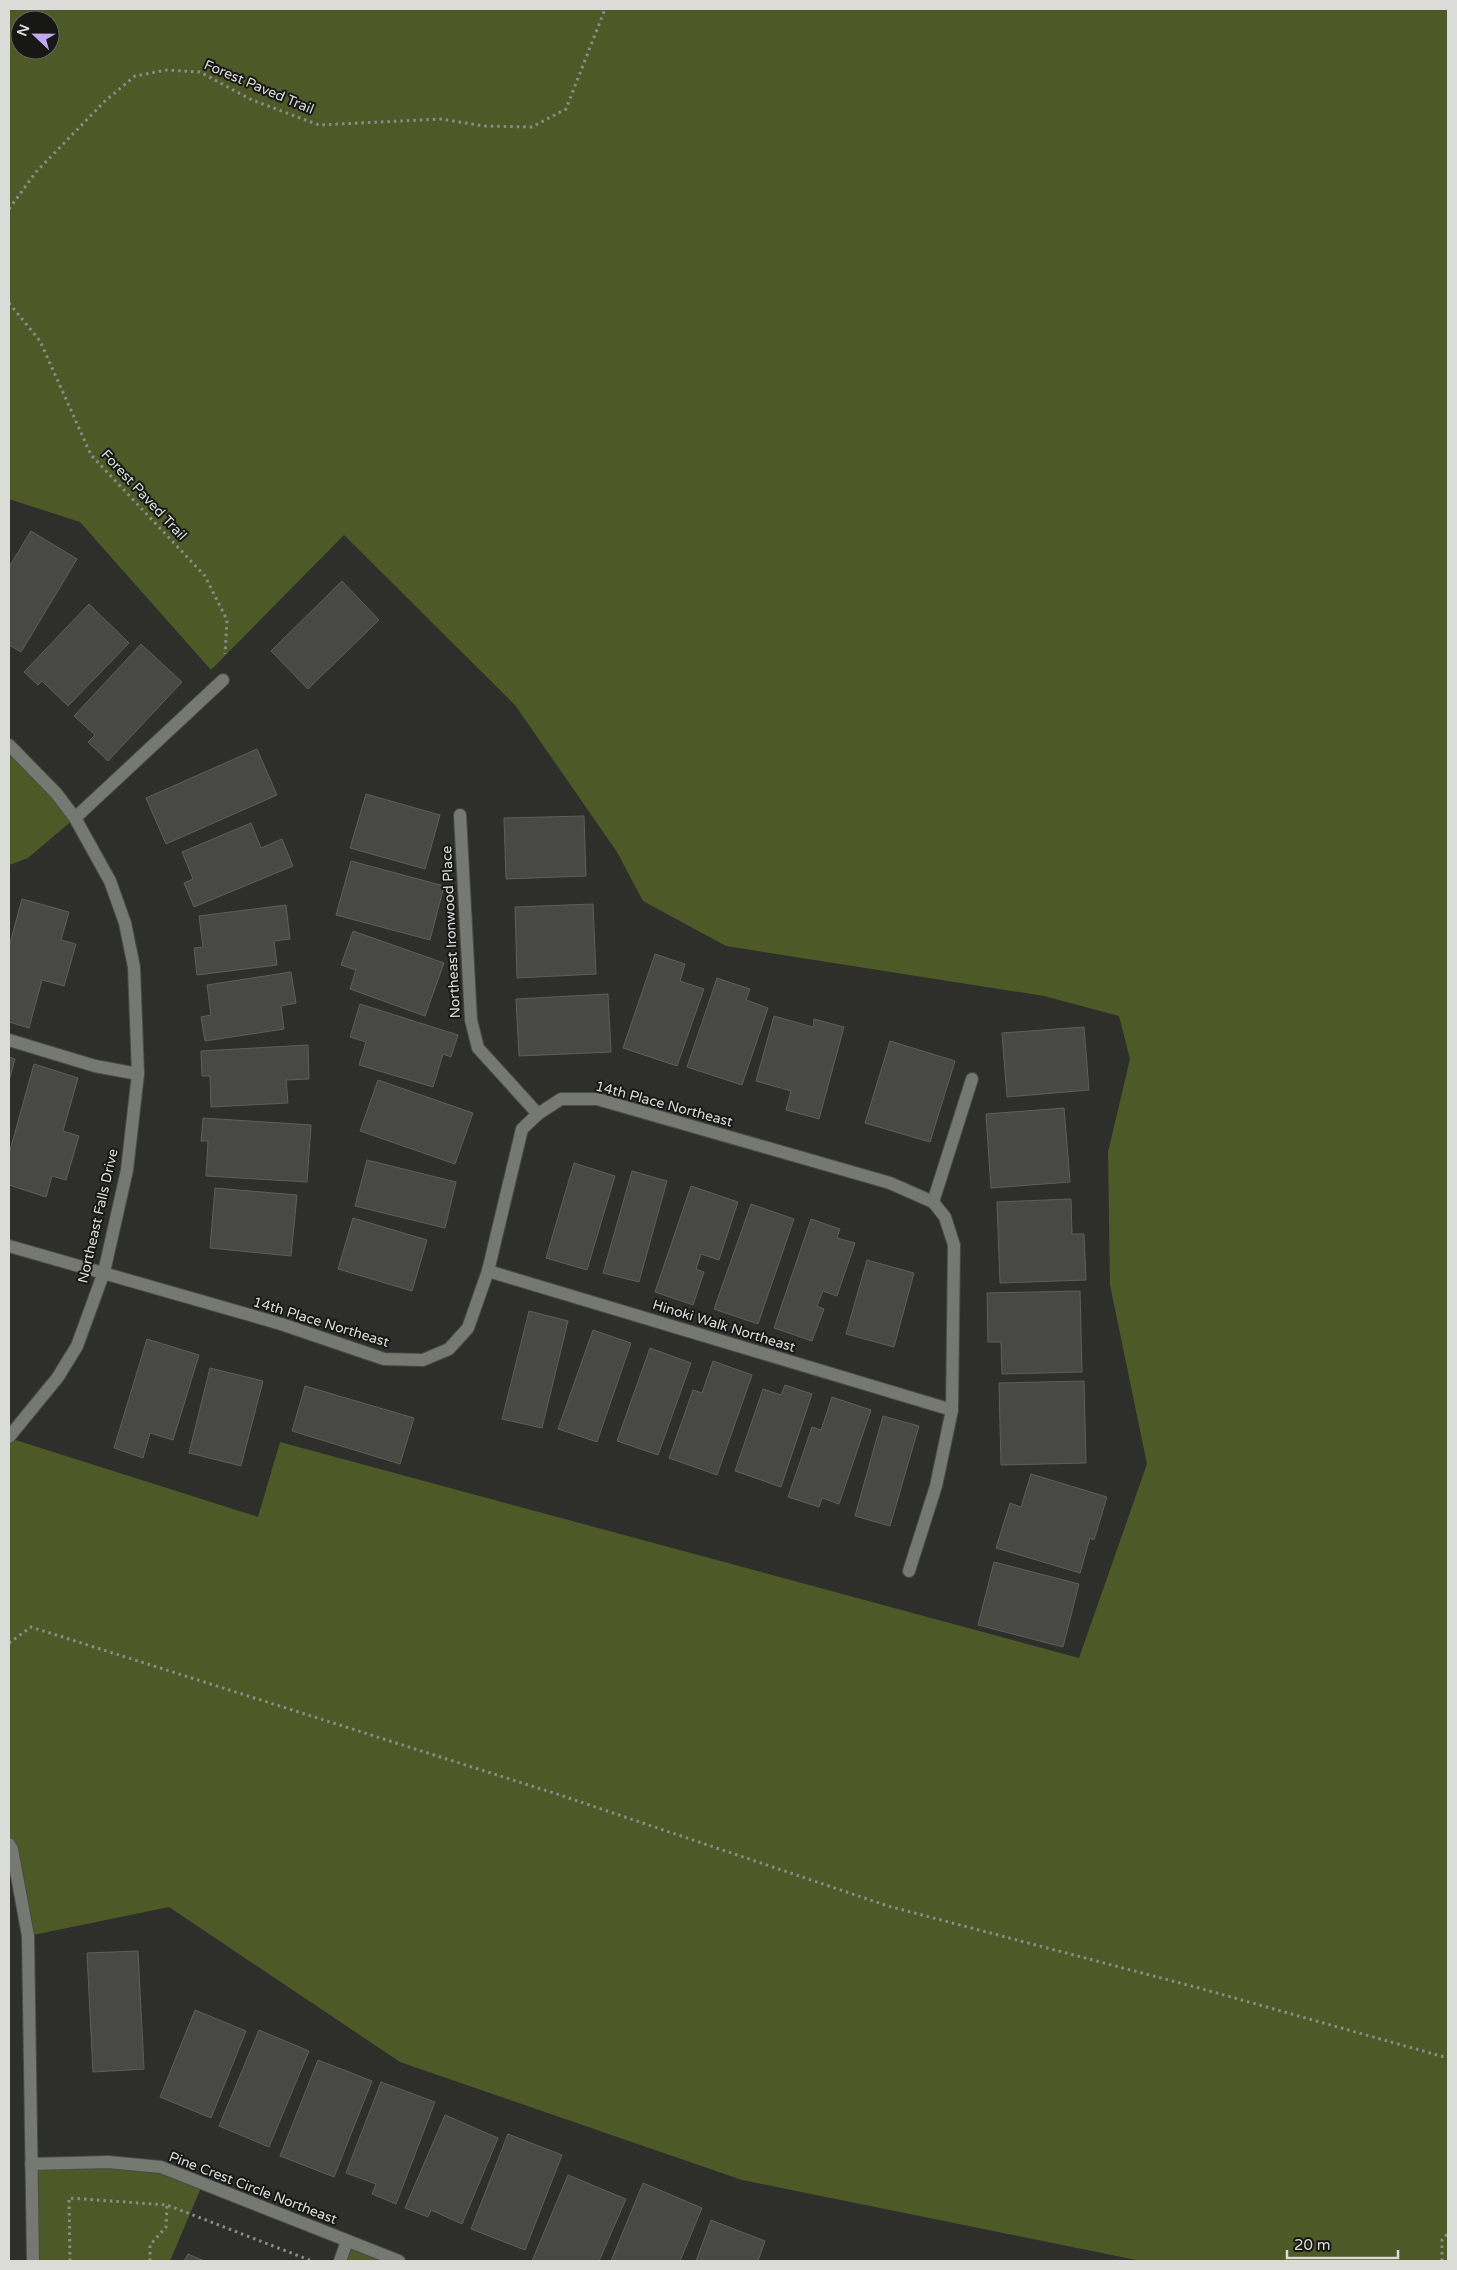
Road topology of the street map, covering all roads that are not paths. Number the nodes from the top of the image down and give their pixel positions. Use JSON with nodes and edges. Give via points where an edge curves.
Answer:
{"nodes":[{"id":1,"x":223,"y":680,"type":"road end"},
{"id":2,"x":9,"y":745,"type":"edge"},
{"id":3,"x":460,"y":815,"type":"dead end"},
{"id":4,"x":75,"y":818,"type":"junction"},
{"id":5,"x":9,"y":1040,"type":"edge"},
{"id":6,"x":138,"y":1074,"type":"junction"},
{"id":7,"x":972,"y":1079,"type":"dead end"},
{"id":8,"x":538,"y":1114,"type":"junction"},
{"id":9,"x":933,"y":1202,"type":"junction"},
{"id":10,"x":9,"y":1246,"type":"edge"},
{"id":11,"x":488,"y":1271,"type":"junction"},
{"id":12,"x":104,"y":1272,"type":"junction"},
{"id":13,"x":952,"y":1410,"type":"junction"},
{"id":14,"x":9,"y":1437,"type":"edge"},
{"id":15,"x":909,"y":1571,"type":"dead end"},
{"id":16,"x":9,"y":1844,"type":"edge"},
{"id":17,"x":31,"y":2164,"type":"junction"},
{"id":18,"x":347,"y":2241,"type":"junction"},
{"id":19,"x":33,"y":2261,"type":"edge"},
{"id":20,"x":340,"y":2261,"type":"edge"},
{"id":21,"x":399,"y":2261,"type":"edge"}],
"edges":[{"from":1,"to":4,"type":"street"},
{"from":2,"to":4,"type":"street","name":"Northeast Falls Drive"},
{"from":3,"to":8,"type":"street","name":"Northeast Ironwood Place","via":[[470,1020],[478,1048]]},
{"from":4,"to":6,"type":"street","name":"Northeast Falls Drive","via":[[110,881],[125,923],[134,967]]},
{"from":5,"to":6,"type":"street","via":[[94,1066]]},
{"from":6,"to":12,"type":"street","name":"Northeast Falls Drive","via":[[127,1170]]},
{"from":7,"to":9,"type":"street"},
{"from":8,"to":9,"type":"street","name":"14th Place Northeast","via":[[561,1099],[597,1099],[890,1182]]},
{"from":8,"to":11,"type":"street","name":"14th Place Northeast","via":[[522,1129]]},
{"from":9,"to":13,"type":"street","via":[[945,1217],[954,1245]]},
{"from":10,"to":12,"type":"street","name":"14th Place Northeast"},
{"from":11,"to":12,"type":"street","name":"14th Place Northeast","via":[[468,1328],[449,1349],[422,1360],[384,1359],[281,1324]]},
{"from":11,"to":13,"type":"street","name":"Hinoki Walk Northeast"},
{"from":12,"to":14,"type":"street","name":"Northeast Falls Drive","via":[[77,1346],[58,1377]]},
{"from":13,"to":15,"type":"street","via":[[936,1486]]},
{"from":16,"to":17,"type":"street","via":[[28,1936]]},
{"from":17,"to":18,"type":"street","name":"Pine Crest Circle Northeast","via":[[108,2162],[161,2166]]},
{"from":17,"to":19,"type":"street"},
{"from":18,"to":20,"type":"street"},
{"from":18,"to":21,"type":"street","name":"Pine Crest Circle Northeast"}]}
